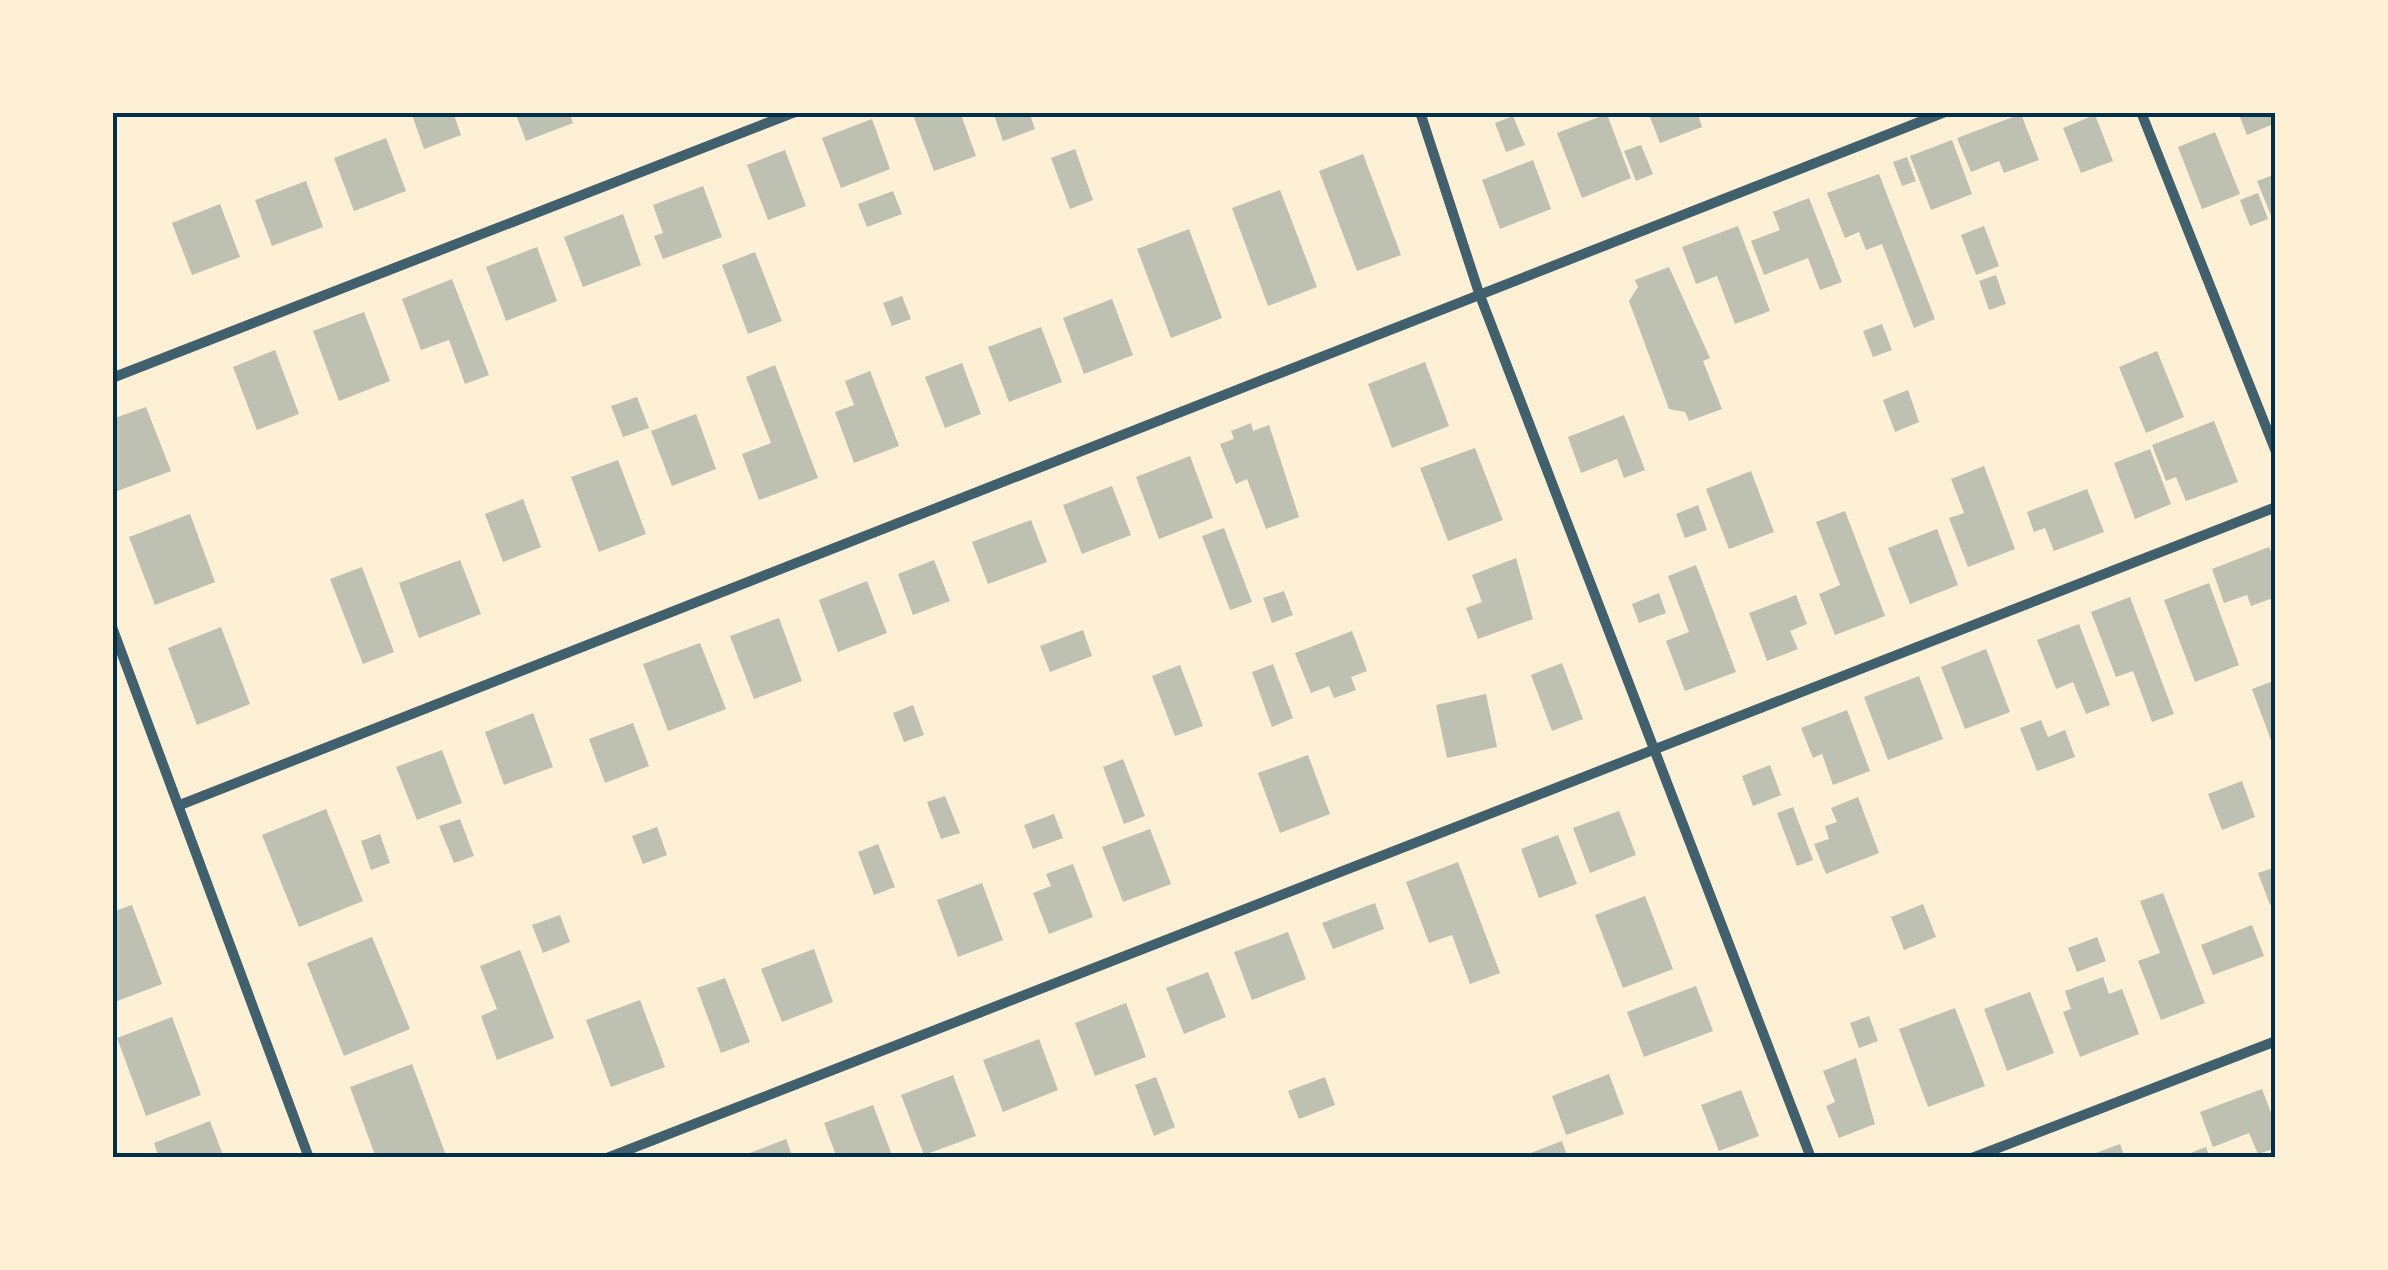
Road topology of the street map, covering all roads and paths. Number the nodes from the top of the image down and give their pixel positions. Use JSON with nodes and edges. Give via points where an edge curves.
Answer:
{"nodes":[{"id":1,"x":794,"y":112,"type":"edge"},
{"id":2,"x":1420,"y":112,"type":"edge"},
{"id":3,"x":1945,"y":112,"type":"edge"},
{"id":4,"x":2141,"y":112,"type":"edge"},
{"id":5,"x":1479,"y":292,"type":"junction"},
{"id":6,"x":112,"y":378,"type":"edge"},
{"id":7,"x":2276,"y":452,"type":"edge"},
{"id":8,"x":2276,"y":507,"type":"edge"},
{"id":9,"x":112,"y":627,"type":"edge"},
{"id":10,"x":1652,"y":747,"type":"junction"},
{"id":11,"x":180,"y":805,"type":"junction"},
{"id":12,"x":2276,"y":1041,"type":"edge"},
{"id":13,"x":310,"y":1158,"type":"edge"},
{"id":14,"x":607,"y":1158,"type":"edge"},
{"id":15,"x":1811,"y":1158,"type":"edge"},
{"id":16,"x":1972,"y":1158,"type":"edge"}],
"edges":[{"from":1,"to":6,"type":"street"},
{"from":2,"to":5,"type":"street"},
{"from":3,"to":5,"type":"street"},
{"from":4,"to":7,"type":"street"},
{"from":5,"to":10,"type":"street"},
{"from":5,"to":11,"type":"street"},
{"from":8,"to":10,"type":"street"},
{"from":9,"to":11,"type":"street"},
{"from":10,"to":14,"type":"street"},
{"from":10,"to":15,"type":"street"},
{"from":11,"to":13,"type":"street"},
{"from":12,"to":16,"type":"street"}]}
